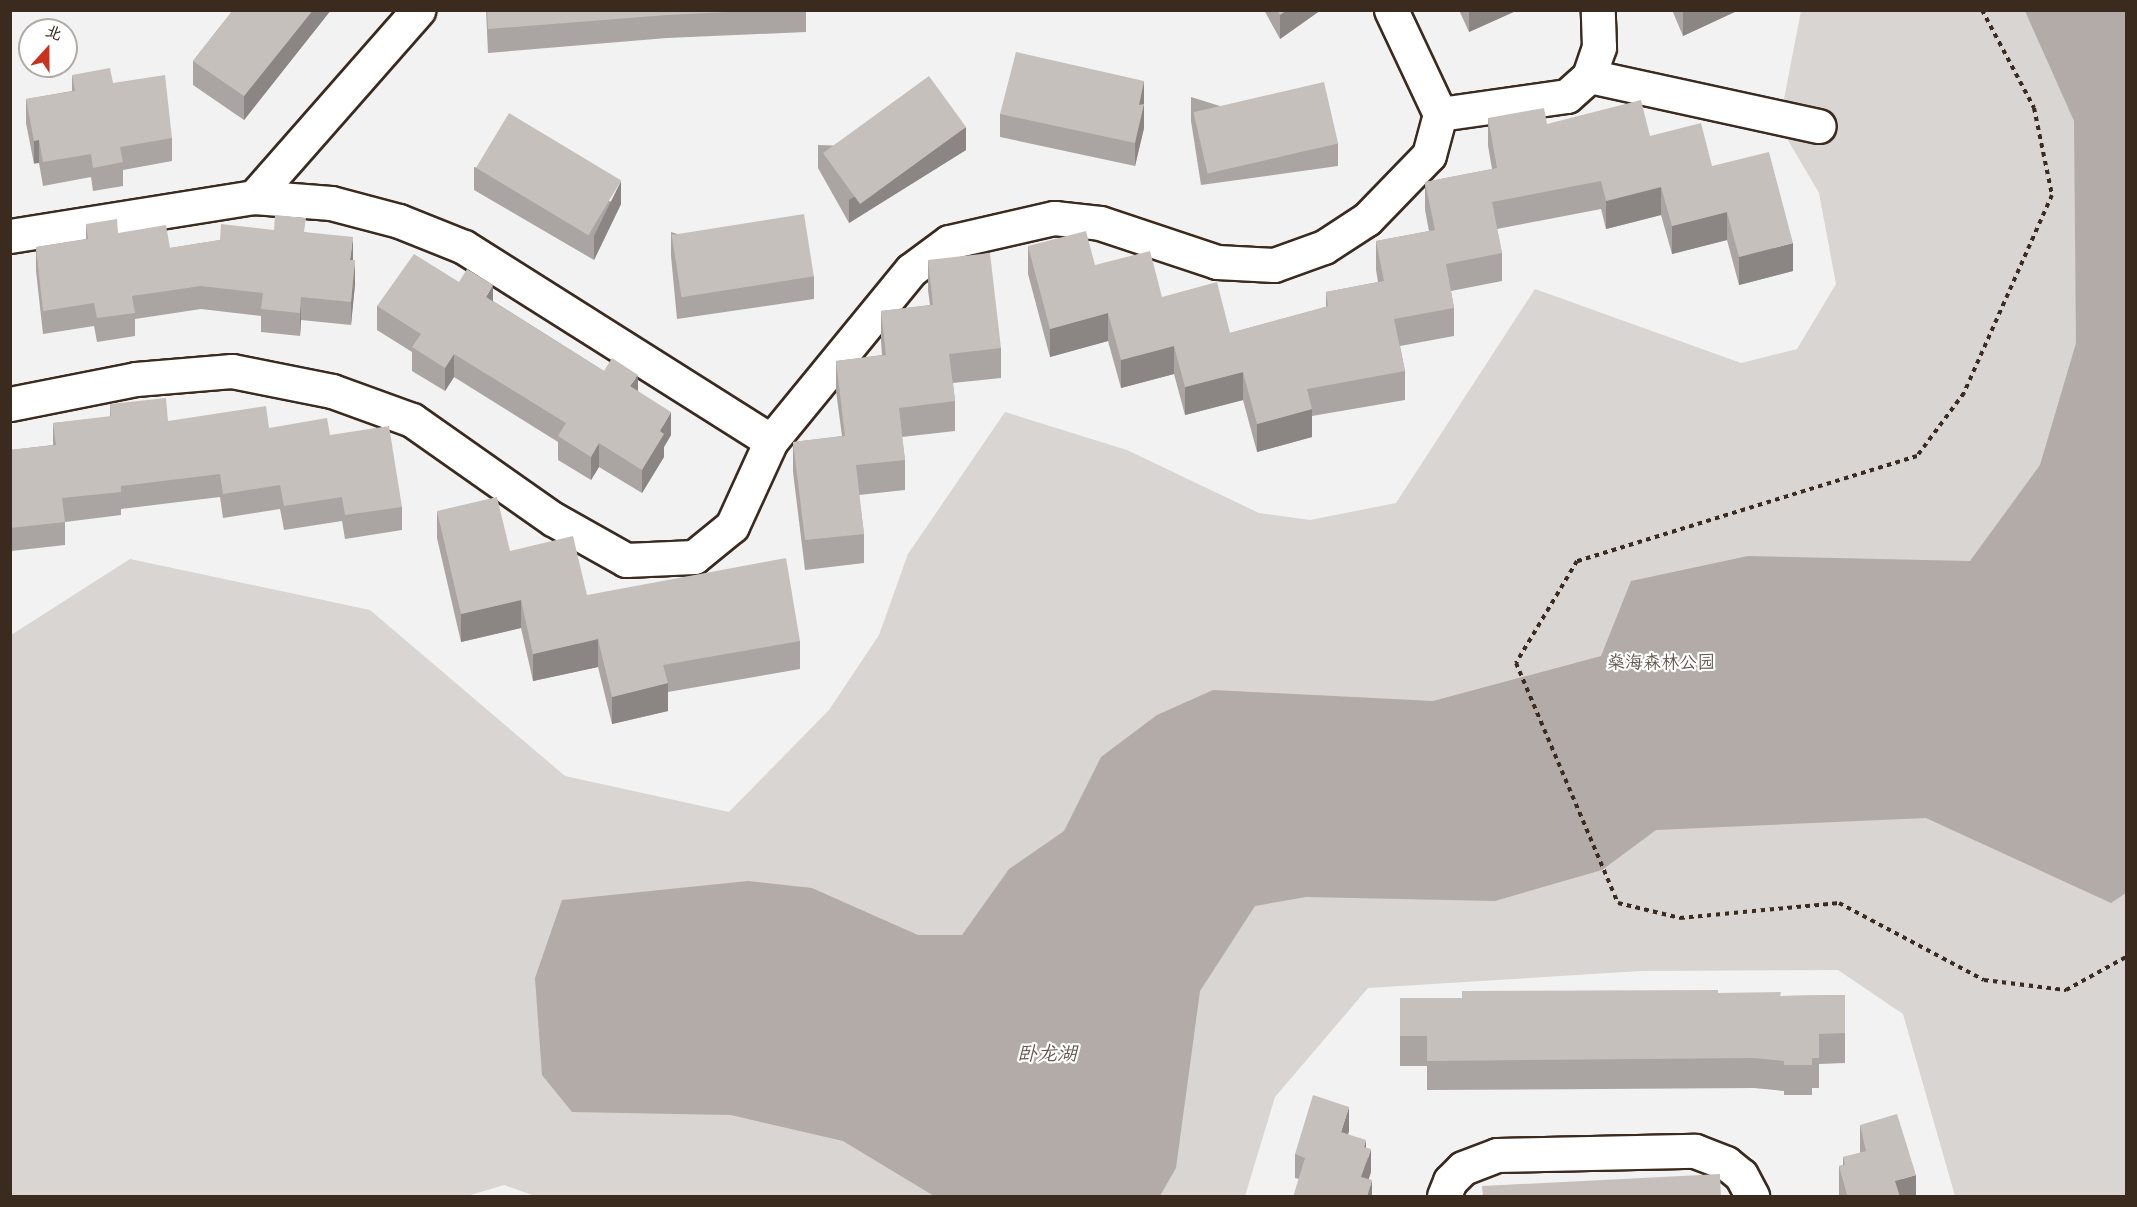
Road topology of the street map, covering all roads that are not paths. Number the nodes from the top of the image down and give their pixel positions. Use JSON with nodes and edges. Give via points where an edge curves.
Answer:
{"nodes":[{"id":1,"x":418,"y":10,"type":"edge"},
{"id":2,"x":1391,"y":10,"type":"edge"},
{"id":3,"x":1598,"y":10,"type":"edge"},
{"id":4,"x":1588,"y":76,"type":"junction"},
{"id":5,"x":1440,"y":114,"type":"junction"},
{"id":6,"x":1819,"y":126,"type":"dead end"},
{"id":7,"x":254,"y":197,"type":"junction"},
{"id":8,"x":10,"y":236,"type":"edge"},
{"id":9,"x":10,"y":404,"type":"edge"},
{"id":10,"x":771,"y":441,"type":"junction"},
{"id":11,"x":1444,"y":1197,"type":"edge"},
{"id":12,"x":1752,"y":1197,"type":"edge"}],
"edges":[{"from":1,"to":7,"type":"lane"},
{"from":2,"to":5,"type":"lane"},
{"from":3,"to":4,"type":"lane","via":[[1599,47]]},
{"from":4,"to":5,"type":"lane","via":[[1567,96]]},
{"from":4,"to":6,"type":"lane"},
{"from":5,"to":10,"type":"lane","via":[[1429,155],[1368,219],[1324,247],[1274,265],[1217,262],[1101,223],[1054,218],[949,242],[911,270]]},
{"from":7,"to":8,"type":"lane"},
{"from":7,"to":10,"type":"lane","via":[[331,203],[399,221],[464,247]]},
{"from":9,"to":10,"type":"lane","via":[[136,380],[232,371],[332,391],[412,420],[553,519],[626,560],[694,557],[732,526]]},
{"from":11,"to":12,"type":"lane","via":[[1450,1181],[1463,1168],[1497,1155],[1695,1151],[1726,1163],[1741,1175]]}]}
